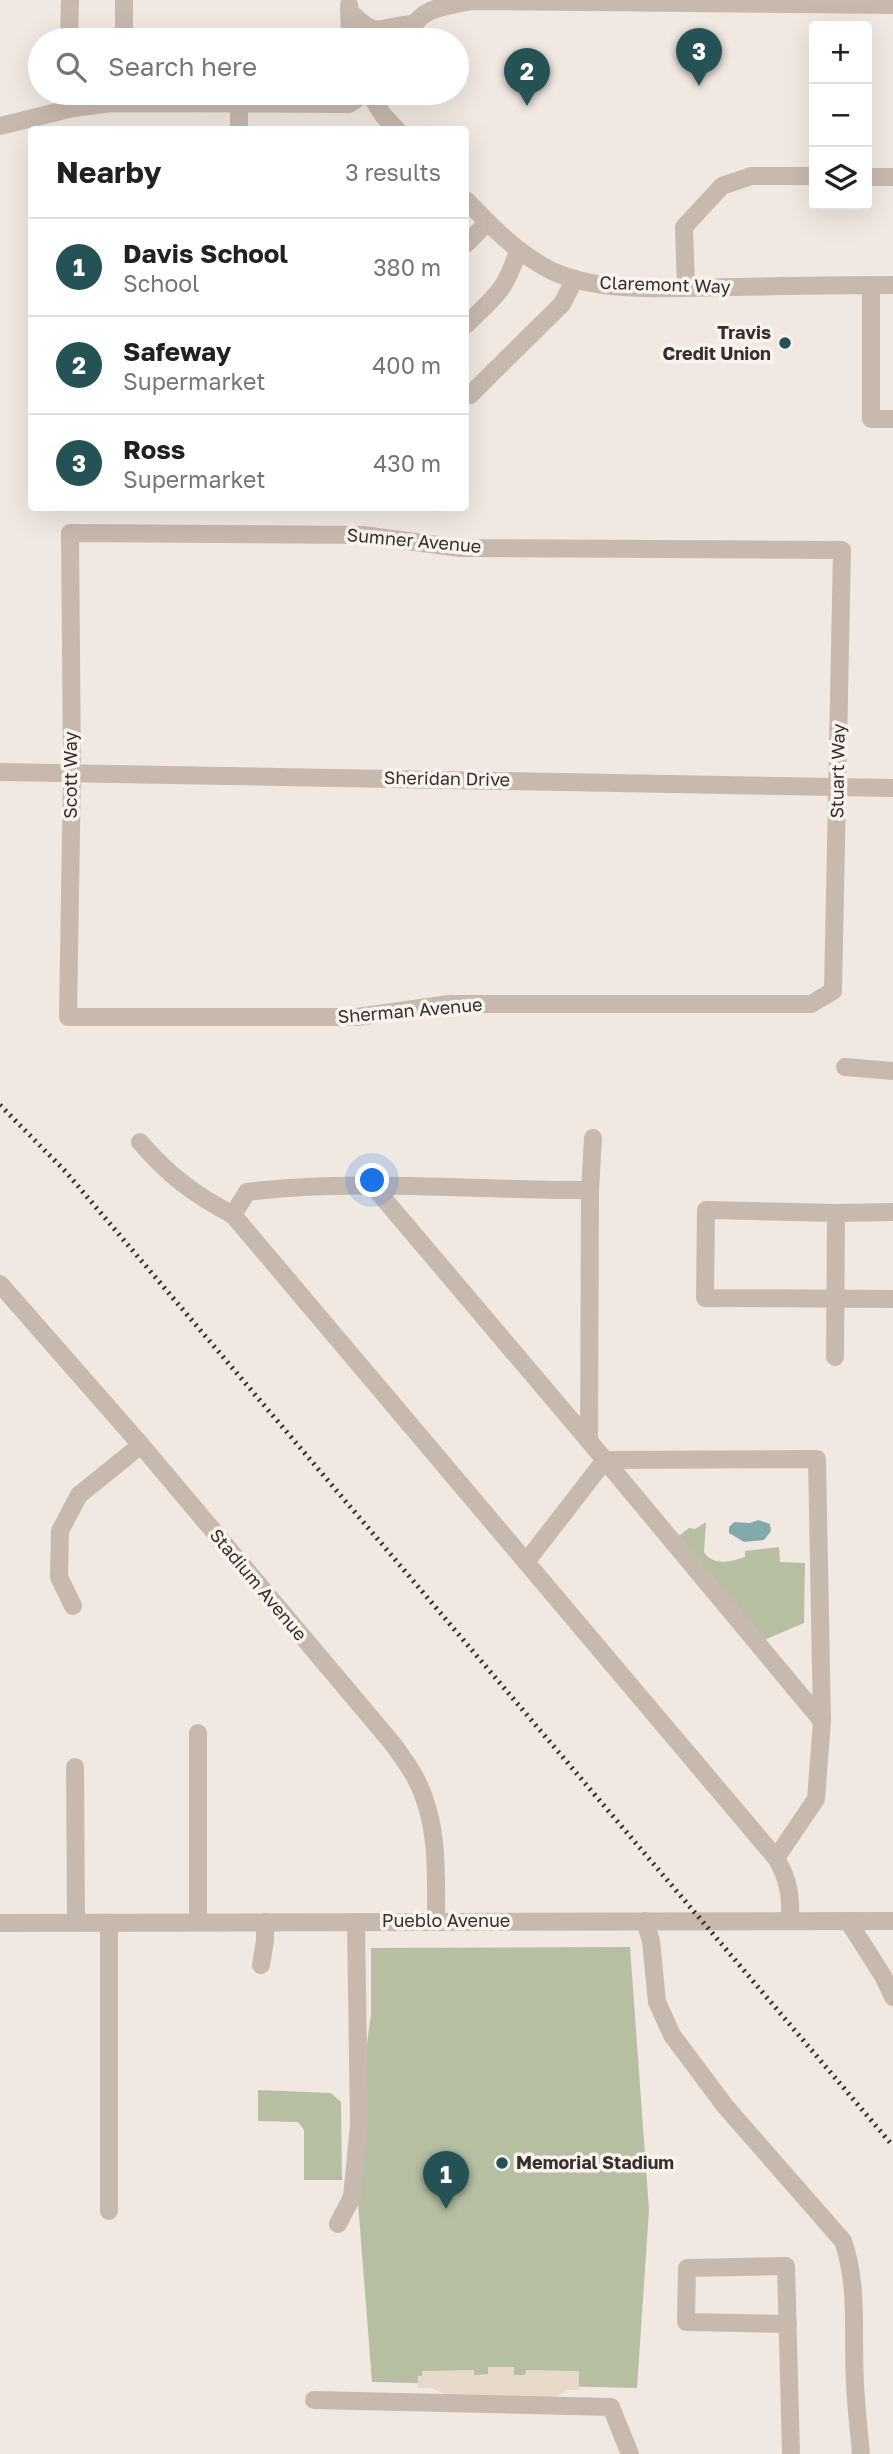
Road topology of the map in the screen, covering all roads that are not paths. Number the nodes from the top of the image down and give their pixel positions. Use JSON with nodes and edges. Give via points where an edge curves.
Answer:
{"nodes":[{"id":1,"x":70,"y":0,"type":"edge"},
{"id":2,"x":124,"y":0,"type":"edge"},
{"id":3,"x":533,"y":1,"type":"edge"},
{"id":4,"x":640,"y":1,"type":"edge"},
{"id":5,"x":846,"y":2,"type":"edge"},
{"id":6,"x":349,"y":5,"type":"edge"},
{"id":7,"x":893,"y":5,"type":"edge"},
{"id":8,"x":69,"y":28,"type":"edge"},
{"id":9,"x":124,"y":28,"type":"edge"},
{"id":10,"x":350,"y":28,"type":"edge"},
{"id":11,"x":369,"y":28,"type":"edge"},
{"id":12,"x":413,"y":28,"type":"edge"},
{"id":13,"x":60,"y":105,"type":"edge"},
{"id":14,"x":236,"y":105,"type":"edge"},
{"id":15,"x":376,"y":105,"type":"edge"},
{"id":16,"x":0,"y":126,"type":"edge"},
{"id":17,"x":239,"y":126,"type":"edge"},
{"id":18,"x":393,"y":126,"type":"edge"},
{"id":19,"x":809,"y":176,"type":"edge"},
{"id":20,"x":872,"y":177,"type":"edge"},
{"id":21,"x":893,"y":177,"type":"edge"},
{"id":22,"x":469,"y":203,"type":"edge"},
{"id":23,"x":487,"y":223,"type":"junction"},
{"id":24,"x":469,"y":241,"type":"edge"},
{"id":25,"x":518,"y":250,"type":"junction"},
{"id":26,"x":575,"y":279,"type":"junction"},
{"id":27,"x":871,"y":285,"type":"junction"},
{"id":28,"x":893,"y":285,"type":"edge"},
{"id":29,"x":686,"y":288,"type":"junction"},
{"id":30,"x":469,"y":322,"type":"edge"},
{"id":31,"x":469,"y":395,"type":"edge"},
{"id":32,"x":893,"y":419,"type":"edge"},
{"id":33,"x":69,"y":533,"type":"joint"},
{"id":34,"x":842,"y":550,"type":"joint"},
{"id":35,"x":0,"y":772,"type":"edge"},
{"id":36,"x":72,"y":772,"type":"junction"},
{"id":37,"x":838,"y":787,"type":"junction"},
{"id":38,"x":893,"y":788,"type":"edge"},
{"id":39,"x":833,"y":991,"type":"joint"},
{"id":40,"x":68,"y":1017,"type":"joint"},
{"id":41,"x":845,"y":1066,"type":"dead end"},
{"id":42,"x":893,"y":1070,"type":"edge"},
{"id":43,"x":593,"y":1138,"type":"dead end"},
{"id":44,"x":140,"y":1142,"type":"dead end"},
{"id":45,"x":373,"y":1186,"type":"junction"},
{"id":46,"x":590,"y":1190,"type":"junction"},
{"id":47,"x":893,"y":1212,"type":"edge"},
{"id":48,"x":836,"y":1213,"type":"junction"},
{"id":49,"x":233,"y":1215,"type":"junction"},
{"id":50,"x":0,"y":1284,"type":"edge"},
{"id":51,"x":836,"y":1298,"type":"junction"},
{"id":52,"x":893,"y":1298,"type":"edge"},
{"id":53,"x":835,"y":1357,"type":"dead end"},
{"id":54,"x":589,"y":1441,"type":"junction"},
{"id":55,"x":141,"y":1445,"type":"junction"},
{"id":56,"x":605,"y":1461,"type":"junction"},
{"id":57,"x":526,"y":1562,"type":"junction"},
{"id":58,"x":73,"y":1606,"type":"dead end"},
{"id":59,"x":822,"y":1721,"type":"junction"},
{"id":60,"x":198,"y":1733,"type":"dead end"},
{"id":61,"x":75,"y":1767,"type":"dead end"},
{"id":62,"x":776,"y":1858,"type":"junction"},
{"id":63,"x":645,"y":1921,"type":"junction"},
{"id":64,"x":790,"y":1921,"type":"junction"},
{"id":65,"x":848,"y":1921,"type":"junction"},
{"id":66,"x":893,"y":1921,"type":"edge"},
{"id":67,"x":76,"y":1922,"type":"junction"},
{"id":68,"x":198,"y":1922,"type":"junction"},
{"id":69,"x":265,"y":1922,"type":"junction"},
{"id":70,"x":356,"y":1922,"type":"junction"},
{"id":71,"x":436,"y":1922,"type":"junction"},
{"id":72,"x":0,"y":1923,"type":"edge"},
{"id":73,"x":109,"y":1923,"type":"junction"},
{"id":74,"x":261,"y":1965,"type":"dead end"},
{"id":75,"x":888,"y":1976,"type":"edge"},
{"id":76,"x":893,"y":1997,"type":"edge"},
{"id":77,"x":109,"y":2211,"type":"dead end"},
{"id":78,"x":338,"y":2224,"type":"dead end"},
{"id":79,"x":788,"y":2324,"type":"junction"},
{"id":80,"x":314,"y":2400,"type":"dead end"},
{"id":81,"x":630,"y":2454,"type":"edge"},
{"id":82,"x":791,"y":2454,"type":"edge"},
{"id":83,"x":861,"y":2454,"type":"edge"}],
"edges":[{"from":1,"to":8,"type":"street"},
{"from":2,"to":9,"type":"street"},
{"from":3,"to":4,"type":"street"},
{"from":3,"to":12,"type":"street","via":[[472,1],[429,10]]},
{"from":4,"to":5,"type":"street"},
{"from":5,"to":7,"type":"street"},
{"from":6,"to":10,"type":"street"},
{"from":6,"to":11,"type":"street"},
{"from":13,"to":16,"type":"street"},
{"from":14,"to":17,"type":"street"},
{"from":15,"to":18,"type":"street"},
{"from":19,"to":29,"type":"street","via":[[751,176],[722,187],[684,227]]},
{"from":20,"to":21,"type":"street"},
{"from":22,"to":23,"type":"street","name":"Claremont Way"},
{"from":23,"to":24,"type":"street"},
{"from":23,"to":25,"type":"street","name":"Claremont Way"},
{"from":25,"to":26,"type":"street","name":"Claremont Way"},
{"from":25,"to":30,"type":"street","via":[[504,287]]},
{"from":26,"to":29,"type":"street","name":"Claremont Way"},
{"from":26,"to":31,"type":"street","via":[[562,304]]},
{"from":27,"to":28,"type":"street","name":"Claremont Way"},
{"from":27,"to":29,"type":"street","name":"Claremont Way"},
{"from":27,"to":32,"type":"street","via":[[871,419]]},
{"from":33,"to":34,"type":"street","name":"Sumner Avenue","via":[[363,535],[460,548]]},
{"from":33,"to":36,"type":"street","name":"Scott Way"},
{"from":34,"to":37,"type":"street","name":"Stuart Way"},
{"from":35,"to":36,"type":"street","name":"Sheridan Drive"},
{"from":36,"to":37,"type":"street","name":"Sheridan Drive"},
{"from":36,"to":40,"type":"street","name":"Scott Way"},
{"from":37,"to":38,"type":"street","name":"Sheridan Drive"},
{"from":37,"to":39,"type":"street","name":"Stuart Way"},
{"from":39,"to":40,"type":"street","name":"Sherman Avenue","via":[[811,1004],[449,1004],[357,1017]]},
{"from":41,"to":42,"type":"street"},
{"from":43,"to":46,"type":"street"},
{"from":44,"to":49,"type":"street","via":[[164,1170]]},
{"from":45,"to":46,"type":"street"},
{"from":45,"to":49,"type":"street","via":[[293,1186],[247,1192]]},
{"from":45,"to":54,"type":"street"},
{"from":46,"to":54,"type":"street"},
{"from":47,"to":48,"type":"street"},
{"from":48,"to":51,"type":"street"},
{"from":48,"to":51,"type":"street","via":[[706,1210],[705,1298]]},
{"from":49,"to":57,"type":"street"},
{"from":50,"to":55,"type":"street","name":"Stadium Avenue"},
{"from":51,"to":52,"type":"street"},
{"from":51,"to":53,"type":"street"},
{"from":54,"to":56,"type":"street"},
{"from":55,"to":58,"type":"street","via":[[79,1495],[60,1531],[59,1577]]},
{"from":55,"to":71,"type":"street","name":"Stadium Avenue","via":[[393,1744],[417,1779],[431,1817]]},
{"from":56,"to":57,"type":"street"},
{"from":56,"to":59,"type":"street"},
{"from":56,"to":59,"type":"street","via":[[817,1459]]},
{"from":57,"to":62,"type":"street"},
{"from":59,"to":62,"type":"street","via":[[816,1799]]},
{"from":60,"to":68,"type":"street"},
{"from":61,"to":67,"type":"street"},
{"from":62,"to":64,"type":"street","via":[[792,1894]]},
{"from":63,"to":64,"type":"street","name":"Pueblo Avenue"},
{"from":63,"to":71,"type":"street","name":"Pueblo Avenue"},
{"from":63,"to":83,"type":"street","via":[[657,2002],[672,2035],[732,2115],[843,2241],[853,2291]]},
{"from":64,"to":65,"type":"street","name":"Pueblo Avenue"},
{"from":65,"to":66,"type":"street","name":"Pueblo Avenue"},
{"from":65,"to":75,"type":"street"},
{"from":67,"to":72,"type":"street","name":"Pueblo Avenue"},
{"from":67,"to":73,"type":"street","name":"Pueblo Avenue"},
{"from":68,"to":69,"type":"street","name":"Pueblo Avenue"},
{"from":68,"to":73,"type":"street","name":"Pueblo Avenue"},
{"from":69,"to":70,"type":"street","name":"Pueblo Avenue"},
{"from":69,"to":74,"type":"street"},
{"from":70,"to":71,"type":"street","name":"Pueblo Avenue"},
{"from":70,"to":78,"type":"street","via":[[359,2125],[352,2197]]},
{"from":73,"to":77,"type":"street"},
{"from":75,"to":76,"type":"street"},
{"from":79,"to":79,"type":"street","via":[[786,2266],[687,2268],[686,2322]]},
{"from":79,"to":82,"type":"street"},
{"from":80,"to":81,"type":"street","via":[[611,2407]]}]}
